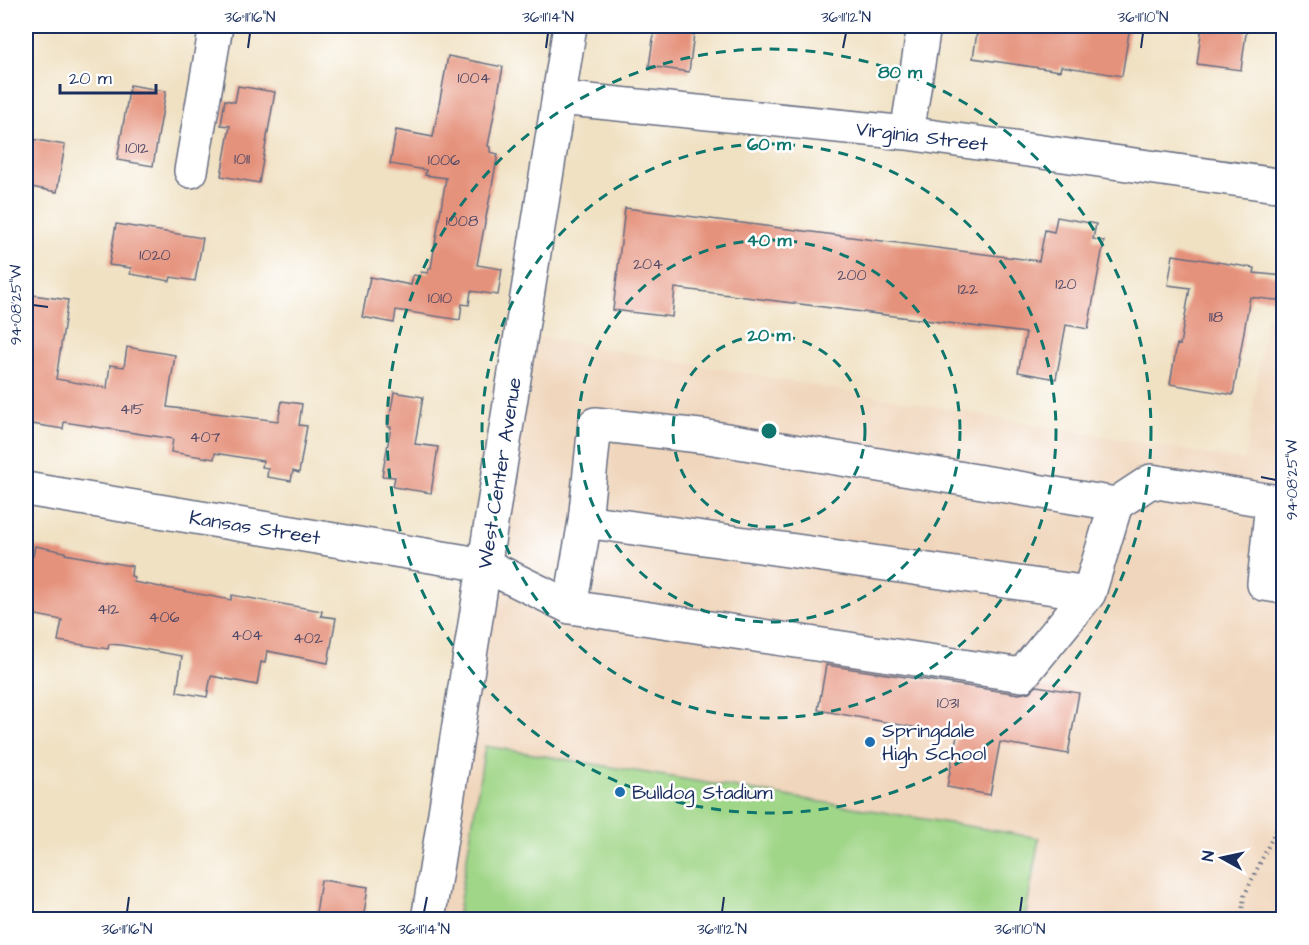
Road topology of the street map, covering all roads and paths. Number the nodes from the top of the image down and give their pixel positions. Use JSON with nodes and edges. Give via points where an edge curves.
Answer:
{"nodes":[{"id":1,"x":216,"y":26,"type":"edge"},
{"id":2,"x":570,"y":26,"type":"edge"},
{"id":3,"x":924,"y":26,"type":"edge"},
{"id":4,"x":559,"y":98,"type":"junction"},
{"id":5,"x":907,"y":133,"type":"junction"},
{"id":6,"x":191,"y":171,"type":"dead end"},
{"id":7,"x":1284,"y":186,"type":"edge"},
{"id":8,"x":26,"y":489,"type":"edge"},
{"id":9,"x":1278,"y":502,"type":"edge"},
{"id":10,"x":1116,"y":504,"type":"junction"},
{"id":11,"x":585,"y":522,"type":"junction"},
{"id":12,"x":485,"y":565,"type":"junction"},
{"id":13,"x":1284,"y":587,"type":"edge"},
{"id":14,"x":1089,"y":593,"type":"junction"},
{"id":15,"x":570,"y":607,"type":"junction"},
{"id":16,"x":1284,"y":819,"type":"edge"},
{"id":17,"x":1241,"y":917,"type":"edge"},
{"id":18,"x":428,"y":920,"type":"edge"},
{"id":19,"x":1264,"y":920,"type":"edge"}],
"edges":[{"from":1,"to":6,"type":"street"},
{"from":2,"to":4,"type":"street","name":"West Center Avenue"},
{"from":3,"to":5,"type":"street"},
{"from":4,"to":5,"type":"street","name":"Virginia Street"},
{"from":4,"to":12,"type":"street","name":"West Center Avenue"},
{"from":5,"to":7,"type":"street","name":"Virginia Street"},
{"from":8,"to":12,"type":"street","name":"Kansas Street"},
{"from":9,"to":10,"type":"street","via":[[1151,481]]},
{"from":9,"to":13,"type":"street","via":[[1264,584]]},
{"from":10,"to":11,"type":"street","via":[[708,437],[595,424]]},
{"from":10,"to":14,"type":"street"},
{"from":11,"to":14,"type":"street"},
{"from":11,"to":15,"type":"street"},
{"from":12,"to":15,"type":"street","name":"Kansas Street"},
{"from":12,"to":18,"type":"street","name":"West Center Avenue"},
{"from":14,"to":15,"type":"street","name":"Kansas Street","via":[[1022,675]]},
{"from":16,"to":17,"type":"path","via":[[1244,896]]},
{"from":17,"to":19,"type":"path"}]}
